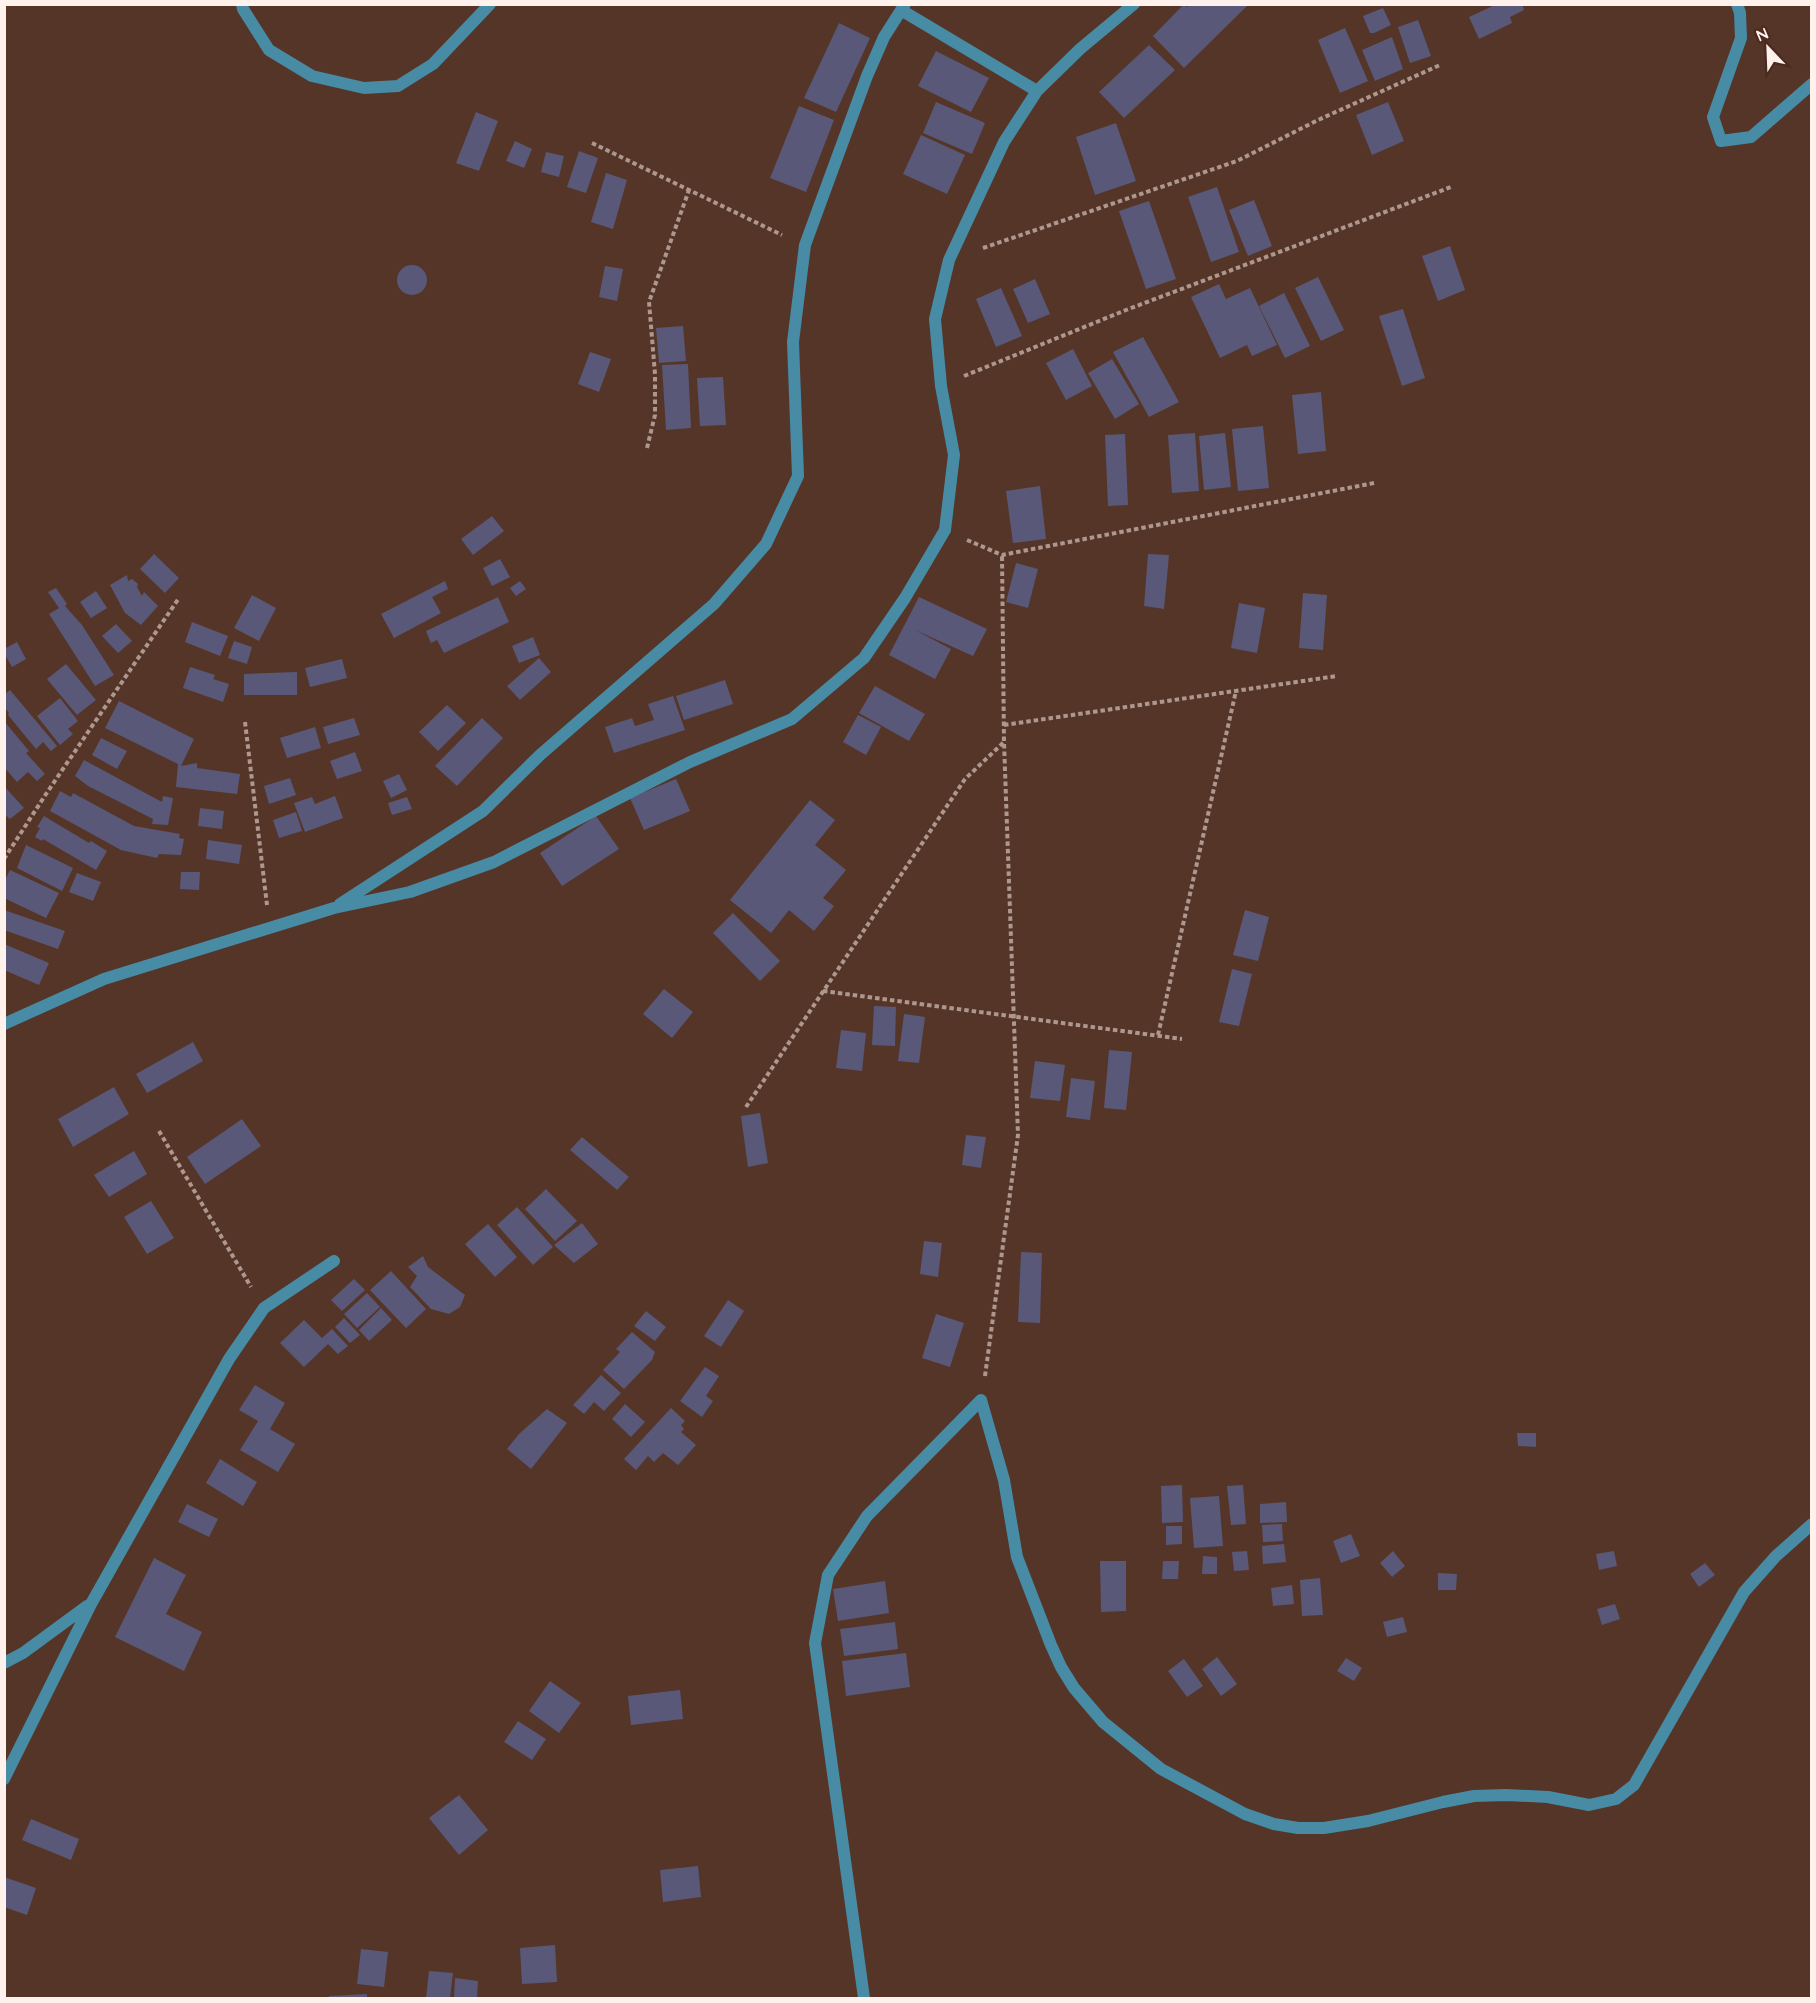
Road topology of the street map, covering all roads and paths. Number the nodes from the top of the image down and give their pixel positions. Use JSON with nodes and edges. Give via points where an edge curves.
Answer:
{"nodes":[{"id":1,"x":242,"y":4,"type":"edge"},
{"id":2,"x":490,"y":4,"type":"edge"},
{"id":3,"x":1134,"y":4,"type":"edge"},
{"id":4,"x":1737,"y":4,"type":"edge"},
{"id":5,"x":903,"y":7,"type":"edge"},
{"id":6,"x":1440,"y":65,"type":"dead end"},
{"id":7,"x":1812,"y":84,"type":"edge"},
{"id":8,"x":1037,"y":91,"type":"junction"},
{"id":9,"x":592,"y":143,"type":"dead end"},
{"id":10,"x":1451,"y":187,"type":"dead end"},
{"id":11,"x":689,"y":190,"type":"junction"},
{"id":12,"x":805,"y":245,"type":"junction"},
{"id":13,"x":949,"y":260,"type":"junction"},
{"id":14,"x":941,"y":386,"type":"junction"},
{"id":15,"x":647,"y":448,"type":"dead end"},
{"id":16,"x":1374,"y":483,"type":"dead end"},
{"id":17,"x":945,"y":530,"type":"junction"},
{"id":18,"x":1002,"y":555,"type":"junction"},
{"id":19,"x":179,"y":598,"type":"dead end"},
{"id":20,"x":1337,"y":676,"type":"dead end"},
{"id":21,"x":1236,"y":691,"type":"junction"},
{"id":22,"x":245,"y":722,"type":"dead end"},
{"id":23,"x":1004,"y":725,"type":"junction"},
{"id":24,"x":1004,"y":742,"type":"junction"},
{"id":25,"x":4,"y":860,"type":"edge"},
{"id":26,"x":334,"y":908,"type":"junction"},
{"id":27,"x":270,"y":929,"type":"junction"},
{"id":28,"x":823,"y":991,"type":"junction"},
{"id":29,"x":1014,"y":1017,"type":"junction"},
{"id":30,"x":4,"y":1024,"type":"edge"},
{"id":31,"x":1158,"y":1035,"type":"junction"},
{"id":32,"x":1182,"y":1039,"type":"dead end"},
{"id":33,"x":746,"y":1107,"type":"dead end"},
{"id":34,"x":159,"y":1131,"type":"dead end"},
{"id":35,"x":334,"y":1261,"type":"dead end"},
{"id":36,"x":264,"y":1308,"type":"junction"},
{"id":37,"x":981,"y":1400,"type":"junction"},
{"id":38,"x":1812,"y":1524,"type":"edge"},
{"id":39,"x":91,"y":1604,"type":"junction"},
{"id":40,"x":4,"y":1663,"type":"edge"},
{"id":41,"x":4,"y":1779,"type":"edge"},
{"id":42,"x":864,"y":1998,"type":"edge"}],
"edges":[{"from":1,"to":2,"type":"street","via":[[269,50],[312,76],[364,88],[398,86],[433,64]]},
{"from":3,"to":8,"type":"street"},
{"from":4,"to":7,"type":"street","via":[[1741,38],[1713,117],[1721,141],[1750,137]]},
{"from":5,"to":8,"type":"street"},
{"from":5,"to":12,"type":"street","via":[[867,76]]},
{"from":6,"to":13,"type":"path","via":[[1237,160]]},
{"from":8,"to":13,"type":"street","via":[[1004,142]]},
{"from":9,"to":11,"type":"path"},
{"from":10,"to":14,"type":"path","via":[[1126,310]]},
{"from":11,"to":12,"type":"path"},
{"from":11,"to":15,"type":"path","via":[[649,302],[655,415]]},
{"from":12,"to":26,"type":"street","via":[[793,342],[798,476],[766,544],[714,604],[540,755],[483,811]]},
{"from":13,"to":14,"type":"street","via":[[935,319]]},
{"from":14,"to":17,"type":"street","via":[[954,455]]},
{"from":16,"to":18,"type":"path"},
{"from":17,"to":18,"type":"path"},
{"from":17,"to":26,"type":"street","via":[[864,658],[792,719],[690,762],[494,862],[410,892]]},
{"from":18,"to":23,"type":"path"},
{"from":19,"to":25,"type":"path"},
{"from":20,"to":21,"type":"path"},
{"from":21,"to":23,"type":"path"},
{"from":21,"to":31,"type":"path"},
{"from":22,"to":27,"type":"path"},
{"from":23,"to":24,"type":"path"},
{"from":24,"to":28,"type":"path","via":[[965,778]]},
{"from":24,"to":29,"type":"path"},
{"from":26,"to":27,"type":"street"},
{"from":27,"to":30,"type":"street","via":[[104,979]]},
{"from":28,"to":29,"type":"path"},
{"from":28,"to":33,"type":"path"},
{"from":29,"to":31,"type":"path"},
{"from":29,"to":37,"type":"path","via":[[1018,1135]]},
{"from":31,"to":32,"type":"path"},
{"from":34,"to":36,"type":"path"},
{"from":35,"to":36,"type":"street"},
{"from":36,"to":39,"type":"street","via":[[229,1359]]},
{"from":37,"to":38,"type":"street","via":[[1004,1480],[1017,1557],[1051,1645],[1074,1688],[1103,1722],[1161,1769],[1245,1814],[1298,1828],[1368,1821],[1474,1796],[1548,1797],[1589,1805],[1616,1798],[1634,1785],[1744,1592]]},
{"from":37,"to":42,"type":"street","via":[[867,1516],[828,1575],[815,1643]]},
{"from":39,"to":40,"type":"street"},
{"from":39,"to":41,"type":"street"}]}
